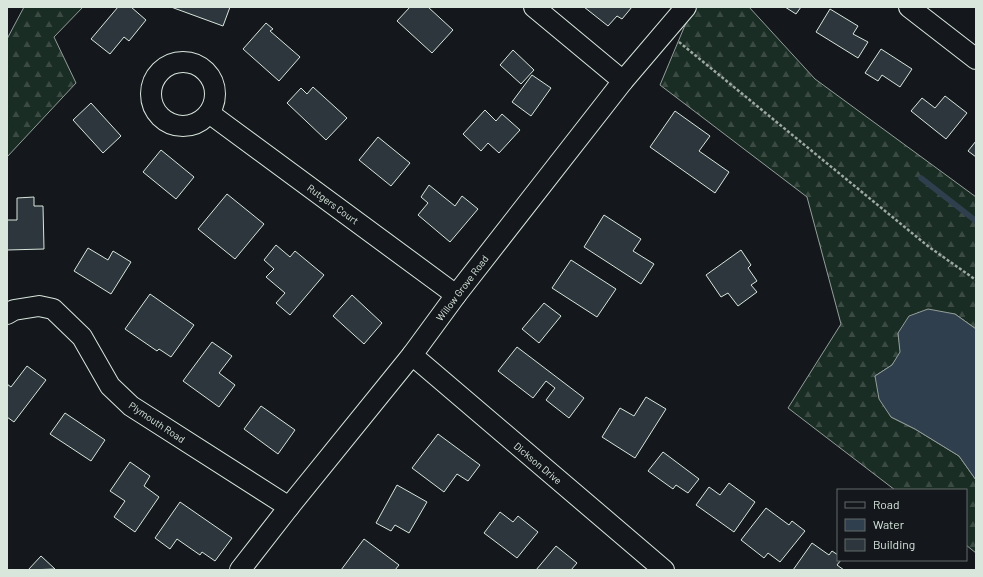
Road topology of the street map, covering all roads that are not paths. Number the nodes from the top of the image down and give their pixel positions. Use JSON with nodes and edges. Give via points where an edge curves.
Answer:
{"nodes":[{"id":1,"x":534,"y":7,"type":"edge"},
{"id":2,"x":686,"y":7,"type":"edge"},
{"id":3,"x":909,"y":7,"type":"edge"},
{"id":4,"x":976,"y":59,"type":"edge"},
{"id":5,"x":623,"y":81,"type":"junction"},
{"id":6,"x":209,"y":113,"type":"dead end"},
{"id":7,"x":456,"y":295,"type":"junction"},
{"id":8,"x":7,"y":314,"type":"edge"},
{"id":9,"x":412,"y":355,"type":"junction"},
{"id":10,"x":289,"y":507,"type":"junction"},
{"id":11,"x":240,"y":570,"type":"edge"},
{"id":12,"x":664,"y":570,"type":"edge"}],
"edges":[{"from":1,"to":5,"type":"street"},
{"from":2,"to":5,"type":"street","name":"Willow Grove Road"},
{"from":3,"to":4,"type":"street"},
{"from":5,"to":7,"type":"street","name":"Willow Grove Road"},
{"from":6,"to":7,"type":"street","name":"Rutgers Court"},
{"from":7,"to":9,"type":"street","name":"Willow Grove Road"},
{"from":8,"to":10,"type":"street","name":"Plymouth Road","via":[[14,310],[39,306],[53,309],[82,337],[110,386],[131,406]]},
{"from":9,"to":10,"type":"street","name":"Willow Grove Road"},
{"from":9,"to":12,"type":"street","name":"Dickson Drive"},
{"from":10,"to":11,"type":"street","name":"Willow Grove Road"}]}
